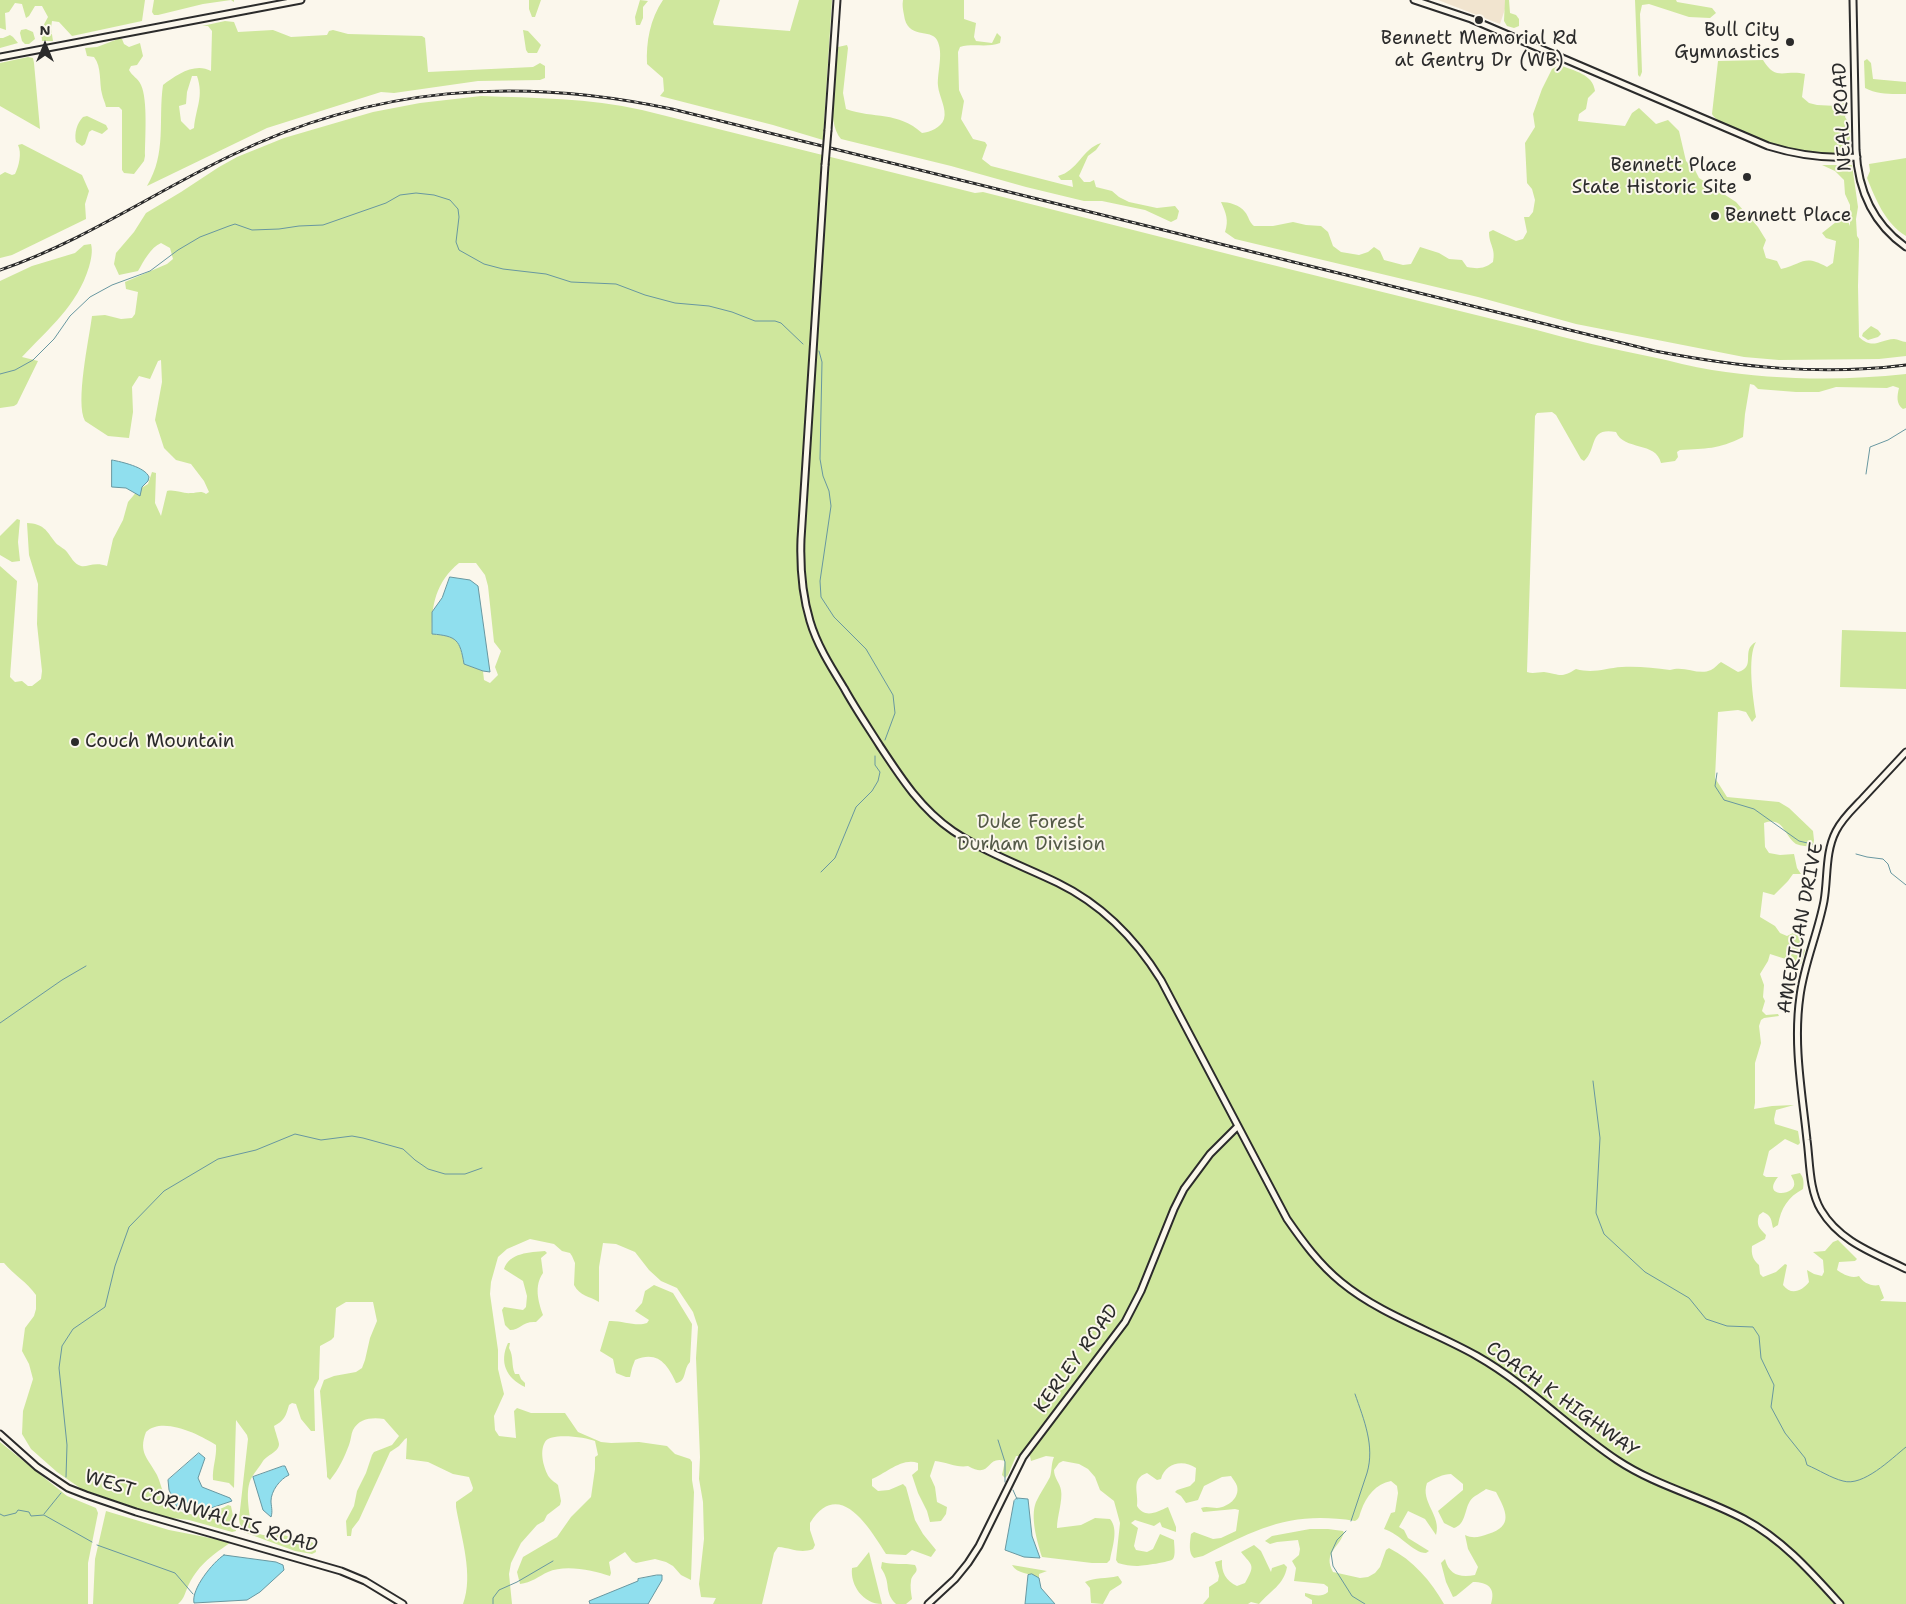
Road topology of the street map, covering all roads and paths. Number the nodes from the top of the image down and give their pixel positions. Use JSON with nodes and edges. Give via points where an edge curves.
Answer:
{"nodes":[{"id":1,"x":300,"y":0,"type":"edge"},
{"id":2,"x":837,"y":0,"type":"edge"},
{"id":3,"x":1414,"y":0,"type":"edge"},
{"id":4,"x":1853,"y":0,"type":"edge"},
{"id":5,"x":0,"y":57,"type":"edge"},
{"id":6,"x":1857,"y":157,"type":"junction"},
{"id":7,"x":1906,"y":247,"type":"edge"},
{"id":8,"x":1906,"y":752,"type":"edge"},
{"id":9,"x":1238,"y":1126,"type":"junction"},
{"id":10,"x":1906,"y":1269,"type":"edge"},
{"id":11,"x":0,"y":1434,"type":"edge"},
{"id":12,"x":403,"y":1604,"type":"edge"},
{"id":13,"x":928,"y":1604,"type":"edge"},
{"id":14,"x":1840,"y":1604,"type":"edge"}],
"edges":[{"from":1,"to":5,"type":"street"},
{"from":2,"to":9,"type":"street","name":"COACH K HIGHWAY","bridge":true,"via":[[800,556],[804,593],[814,632],[866,725],[927,809],[953,831],[981,848],[1082,896],[1112,918],[1134,941],[1160,980]]},
{"from":3,"to":6,"type":"street","via":[[1470,19],[1761,143],[1814,156]]},
{"from":4,"to":6,"type":"street","name":"NEAL ROAD"},
{"from":6,"to":7,"type":"street","name":"NEAL ROAD","via":[[1863,190],[1873,212],[1888,232]]},
{"from":8,"to":10,"type":"street","name":"AMERICAN DRIVE","via":[[1845,817],[1833,838],[1821,918],[1800,997],[1797,1036],[1810,1167],[1820,1207],[1831,1225],[1849,1241]]},
{"from":9,"to":13,"type":"street","name":"KERLEY ROAD","via":[[1210,1154],[1184,1189],[1139,1296],[1121,1328],[1023,1457],[968,1563]]},
{"from":9,"to":14,"type":"street","name":"COACH K HIGHWAY","via":[[1296,1232],[1342,1283],[1375,1305],[1466,1350],[1504,1373],[1629,1468],[1736,1515],[1765,1532],[1798,1560]]},
{"from":11,"to":12,"type":"street","name":"WEST CORNWALLIS ROAD","via":[[37,1467],[77,1492],[329,1567],[366,1581]]}]}
